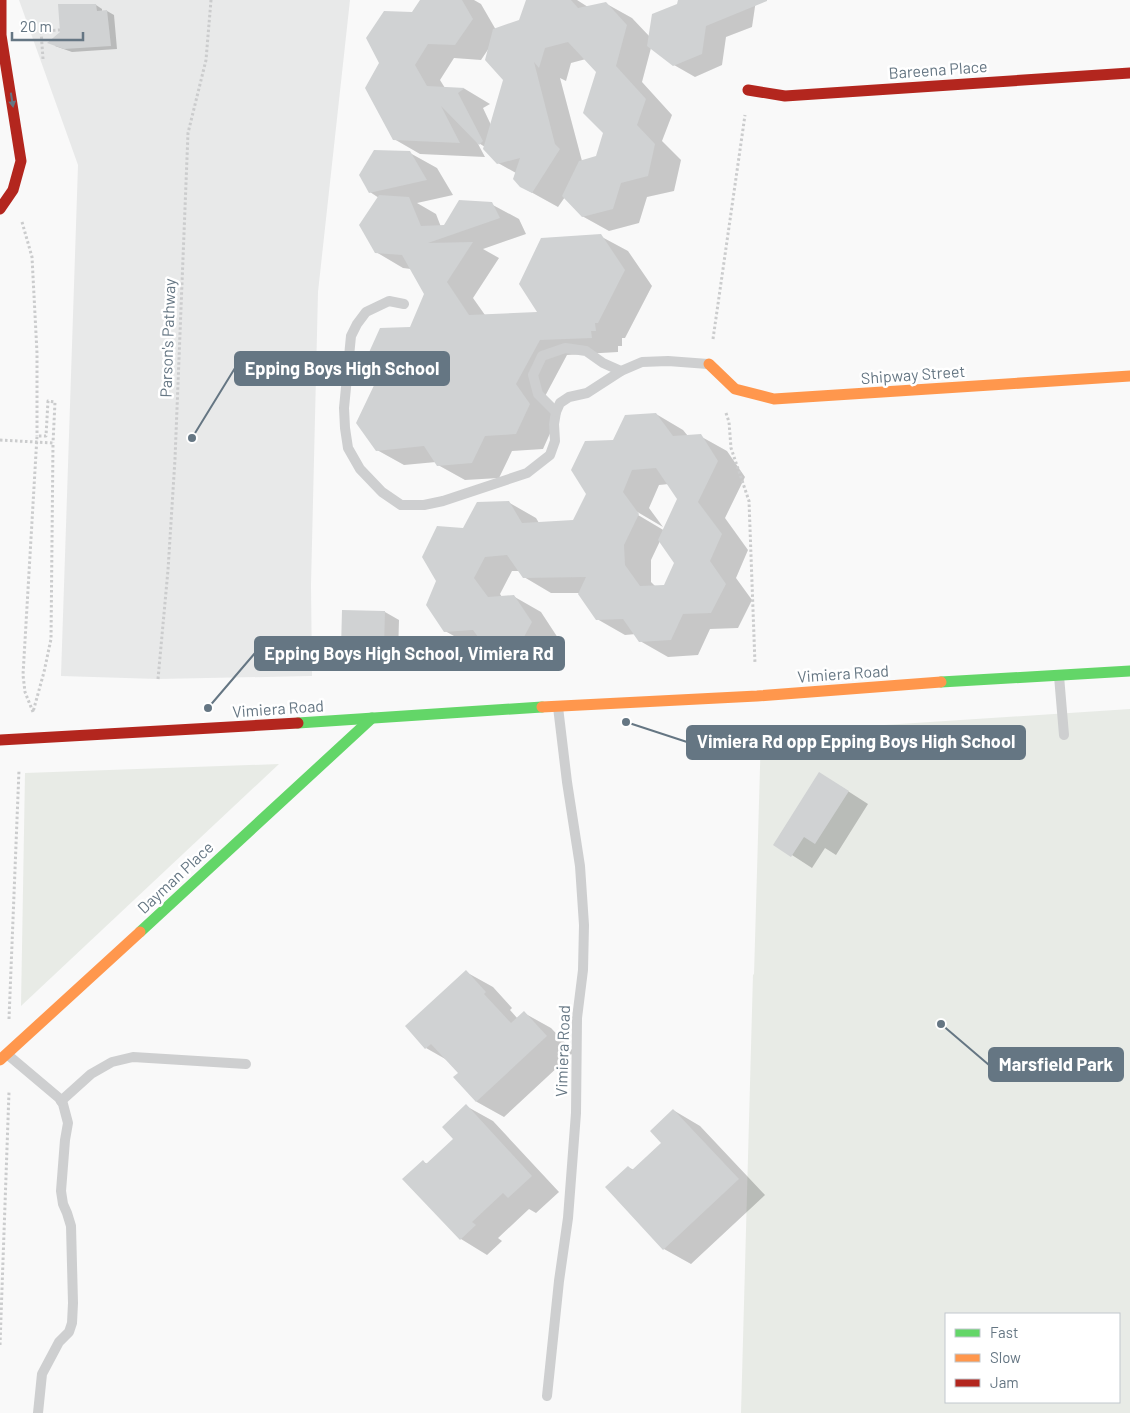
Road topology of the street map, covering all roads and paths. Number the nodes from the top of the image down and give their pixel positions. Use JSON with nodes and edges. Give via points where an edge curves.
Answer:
{"nodes":[{"id":1,"x":1,"y":0,"type":"edge"},
{"id":2,"x":211,"y":0,"type":"edge"},
{"id":3,"x":60,"y":30,"type":"dead end"},
{"id":4,"x":43,"y":59,"type":"dead end"},
{"id":5,"x":1130,"y":73,"type":"edge"},
{"id":6,"x":748,"y":90,"type":"dead end"},
{"id":7,"x":0,"y":209,"type":"edge"},
{"id":8,"x":21,"y":219,"type":"dead end"},
{"id":9,"x":404,"y":304,"type":"dead end"},
{"id":10,"x":710,"y":364,"type":"joint"},
{"id":11,"x":621,"y":371,"type":"junction"},
{"id":12,"x":1130,"y":376,"type":"edge"},
{"id":13,"x":556,"y":412,"type":"junction"},
{"id":14,"x":37,"y":436,"type":"junction"},
{"id":15,"x":0,"y":440,"type":"edge"},
{"id":16,"x":54,"y":443,"type":"junction"},
{"id":17,"x":1130,"y":671,"type":"edge"},
{"id":18,"x":1059,"y":675,"type":"junction"},
{"id":19,"x":158,"y":679,"type":"dead end"},
{"id":20,"x":558,"y":706,"type":"junction"},
{"id":21,"x":372,"y":718,"type":"junction"},
{"id":22,"x":1064,"y":735,"type":"dead end"},
{"id":23,"x":0,"y":740,"type":"edge"},
{"id":24,"x":20,"y":770,"type":"dead end"},
{"id":25,"x":4,"y":1057,"type":"edge"},
{"id":26,"x":246,"y":1064,"type":"dead end"},
{"id":27,"x":9,"y":1092,"type":"dead end"},
{"id":28,"x":61,"y":1101,"type":"junction"},
{"id":29,"x":0,"y":1345,"type":"edge"},
{"id":30,"x":547,"y":1396,"type":"dead end"},
{"id":31,"x":38,"y":1413,"type":"edge"}],
"edges":[{"from":1,"to":7,"type":"street","one_way":true,"via":[[1,35],[21,160],[13,190]]},
{"from":2,"to":19,"type":"path","name":"Parson's Pathway","via":[[206,60],[188,134],[174,468]]},
{"from":3,"to":4,"type":"path","via":[[41,30]]},
{"from":5,"to":6,"type":"street","name":"Bareena Place","via":[[785,96]]},
{"from":8,"to":14,"type":"path","via":[[32,257]]},
{"from":9,"to":13,"type":"lane","via":[[388,301],[366,312],[351,336],[344,408],[348,448],[360,469],[382,492],[401,505],[424,505],[527,473],[550,455],[555,441]]},
{"from":10,"to":11,"type":"lane","via":[[642,362]]},
{"from":10,"to":12,"type":"street","name":"Shipway Street","via":[[735,389],[774,399]]},
{"from":11,"to":13,"type":"lane","via":[[587,392],[569,397],[560,403]]},
{"from":11,"to":13,"type":"lane","via":[[586,351],[565,348],[542,356],[533,375],[538,394]]},
{"from":14,"to":16,"type":"path","via":[[46,436],[48,402],[55,402]]},
{"from":14,"to":16,"type":"path","via":[[23,675],[25,692],[33,712],[51,639]]},
{"from":15,"to":16,"type":"path"},
{"from":17,"to":18,"type":"street","name":"Vimiera Road"},
{"from":18,"to":20,"type":"street","name":"Vimiera Road"},
{"from":18,"to":22,"type":"lane"},
{"from":20,"to":21,"type":"street","name":"Vimiera Road"},
{"from":20,"to":30,"type":"lane","name":"Vimiera Road","via":[[580,866],[584,925],[568,1218],[558,1281]]},
{"from":21,"to":23,"type":"street","name":"Vimiera Road"},
{"from":21,"to":25,"type":"street","name":"Dayman Place"},
{"from":24,"to":25,"type":"path"},
{"from":25,"to":28,"type":"lane"},
{"from":26,"to":28,"type":"lane","via":[[134,1057],[112,1062],[91,1074]]},
{"from":27,"to":29,"type":"path"},
{"from":28,"to":31,"type":"lane","via":[[68,1123],[61,1191],[71,1226],[72,1323],[42,1374]]}]}
